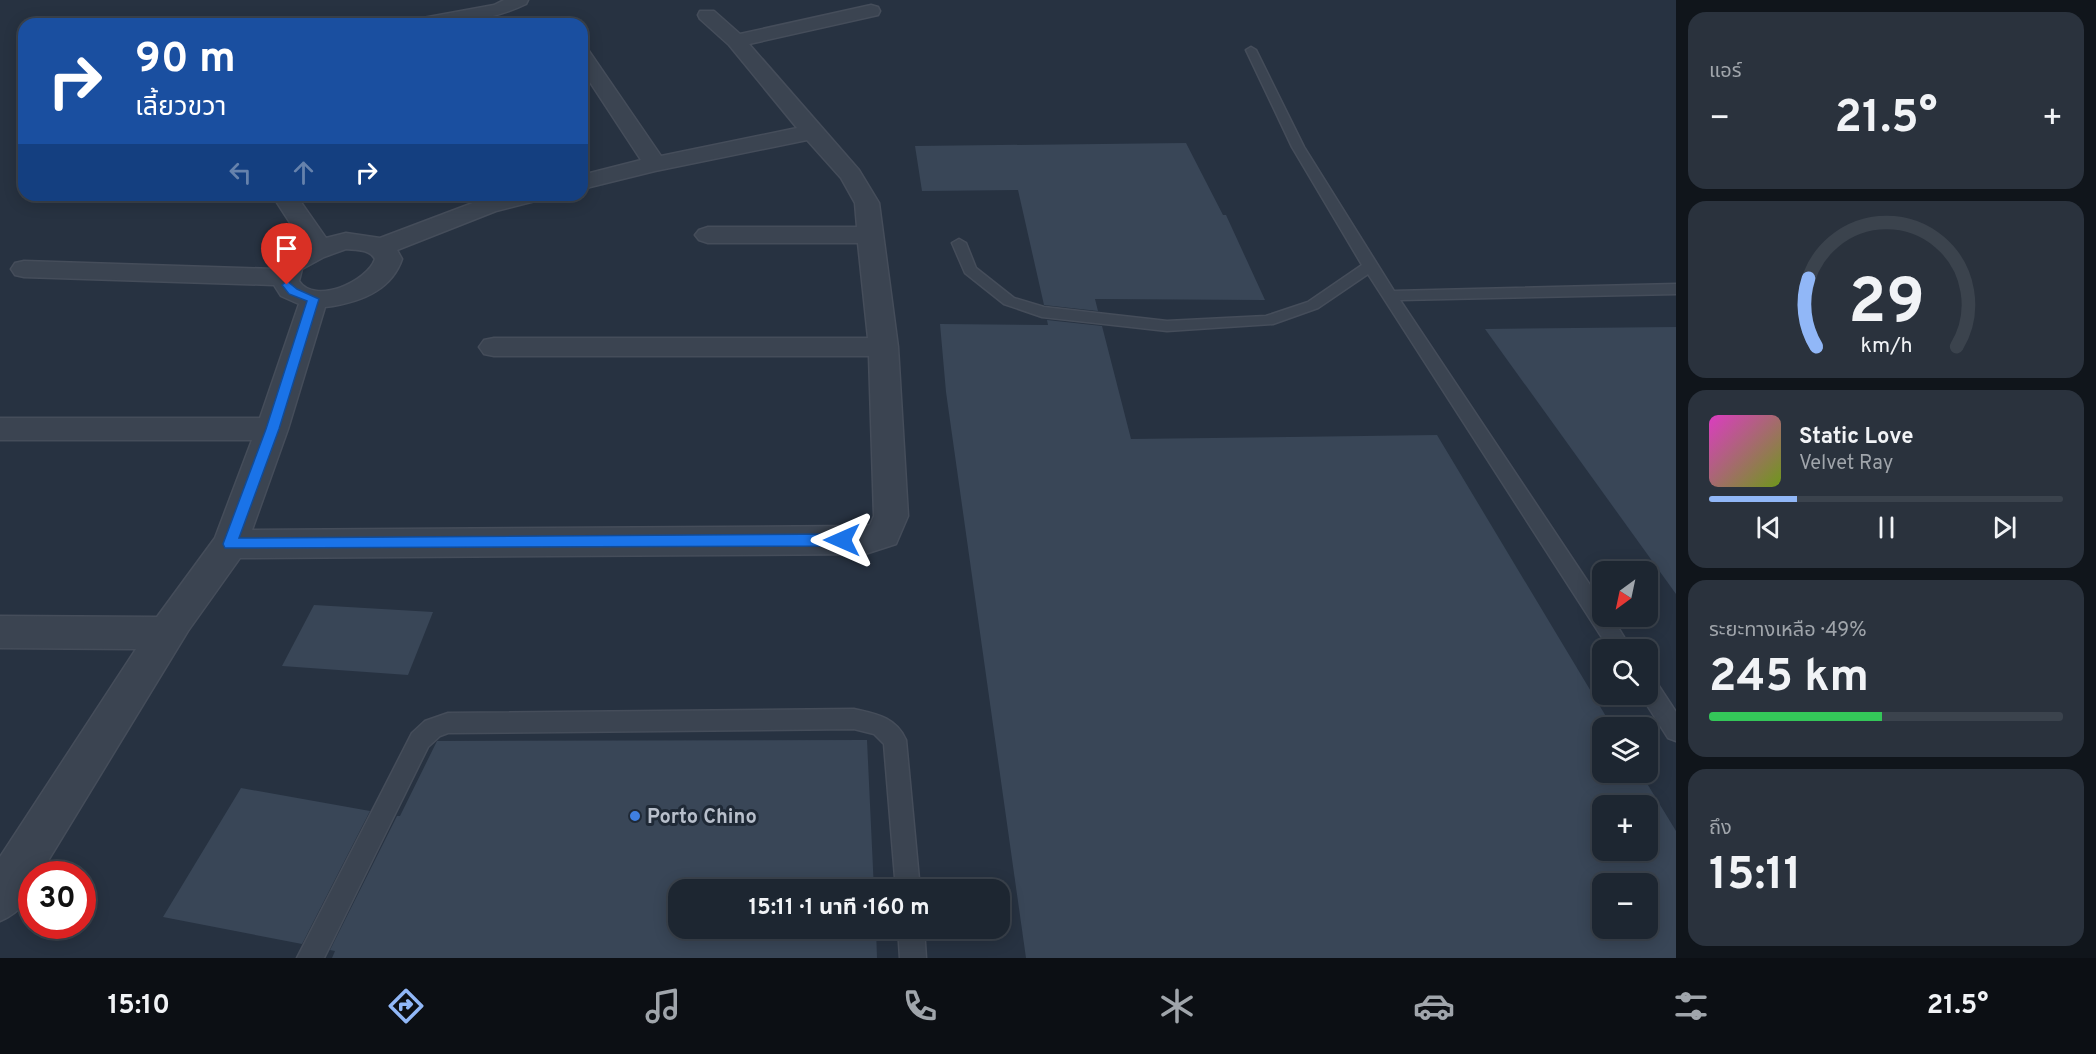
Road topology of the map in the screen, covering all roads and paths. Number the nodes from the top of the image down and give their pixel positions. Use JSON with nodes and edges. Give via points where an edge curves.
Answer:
{"nodes":[{"id":1,"x":519,"y":0,"type":"edge"},
{"id":2,"x":871,"y":11,"type":"dead end"},
{"id":3,"x":707,"y":15,"type":"dead end"},
{"id":4,"x":453,"y":18,"type":"edge"},
{"id":5,"x":736,"y":41,"type":"junction"},
{"id":6,"x":1251,"y":50,"type":"dead end"},
{"id":7,"x":588,"y":64,"type":"edge"},
{"id":8,"x":812,"y":132,"type":"junction"},
{"id":9,"x":655,"y":164,"type":"junction"},
{"id":10,"x":588,"y":181,"type":"edge"},
{"id":11,"x":288,"y":201,"type":"edge"},
{"id":12,"x":482,"y":201,"type":"edge"},
{"id":13,"x":708,"y":235,"type":"dead end"},
{"id":14,"x":870,"y":235,"type":"junction"},
{"id":15,"x":959,"y":243,"type":"dead end"},
{"id":16,"x":381,"y":247,"type":"junction"},
{"id":17,"x":319,"y":248,"type":"junction"},
{"id":18,"x":1370,"y":266,"type":"junction"},
{"id":19,"x":24,"y":269,"type":"dead end"},
{"id":20,"x":300,"y":288,"type":"junction"},
{"id":21,"x":1676,"y":289,"type":"edge"},
{"id":22,"x":1390,"y":296,"type":"junction"},
{"id":23,"x":494,"y":346,"type":"dead end"},
{"id":24,"x":884,"y":347,"type":"junction"},
{"id":25,"x":0,"y":429,"type":"edge"},
{"id":26,"x":272,"y":429,"type":"junction"},
{"id":27,"x":230,"y":544,"type":"junction"},
{"id":28,"x":0,"y":632,"type":"edge"},
{"id":29,"x":166,"y":633,"type":"junction"},
{"id":30,"x":1615,"y":639,"type":"edge"},
{"id":31,"x":1658,"y":704,"type":"edge"},
{"id":32,"x":1676,"y":731,"type":"edge"},
{"id":33,"x":907,"y":879,"type":"edge"},
{"id":34,"x":0,"y":898,"type":"edge"},
{"id":35,"x":912,"y":939,"type":"edge"},
{"id":36,"x":310,"y":958,"type":"edge"},
{"id":37,"x":913,"y":958,"type":"edge"}],
"edges":[{"from":1,"to":4,"type":"street","via":[[499,10]]},
{"from":2,"to":5,"type":"street"},
{"from":3,"to":5,"type":"street"},
{"from":5,"to":8,"type":"street"},
{"from":6,"to":18,"type":"lane","via":[[1298,147]]},
{"from":7,"to":9,"type":"street"},
{"from":8,"to":9,"type":"street"},
{"from":8,"to":14,"type":"street","via":[[851,175],[867,203]]},
{"from":9,"to":10,"type":"street"},
{"from":11,"to":17,"type":"street"},
{"from":12,"to":16,"type":"street"},
{"from":13,"to":14,"type":"street"},
{"from":14,"to":24,"type":"street"},
{"from":15,"to":18,"type":"lane","via":[[970,270],[1009,301],[1042,312],[1167,326],[1268,321],[1313,305]]},
{"from":16,"to":17,"type":"street","via":[[346,241]]},
{"from":16,"to":20,"type":"street","via":[[387,254],[385,272],[347,296]]},
{"from":17,"to":20,"type":"street","via":[[296,261]]},
{"from":18,"to":22,"type":"lane"},
{"from":19,"to":20,"type":"street"},
{"from":20,"to":26,"type":"street"},
{"from":21,"to":22,"type":"lane"},
{"from":22,"to":30,"type":"lane"},
{"from":23,"to":24,"type":"street"},
{"from":24,"to":27,"type":"street","via":[[891,516],[884,534],[865,540]]},
{"from":25,"to":26,"type":"street"},
{"from":26,"to":27,"type":"street"},
{"from":27,"to":29,"type":"street"},
{"from":28,"to":29,"type":"street"},
{"from":29,"to":34,"type":"street"},
{"from":31,"to":32,"type":"lane"},
{"from":33,"to":36,"type":"lane","via":[[895,740],[880,725],[854,718],[448,723],[433,728],[420,740]]},
{"from":35,"to":37,"type":"lane"}]}
